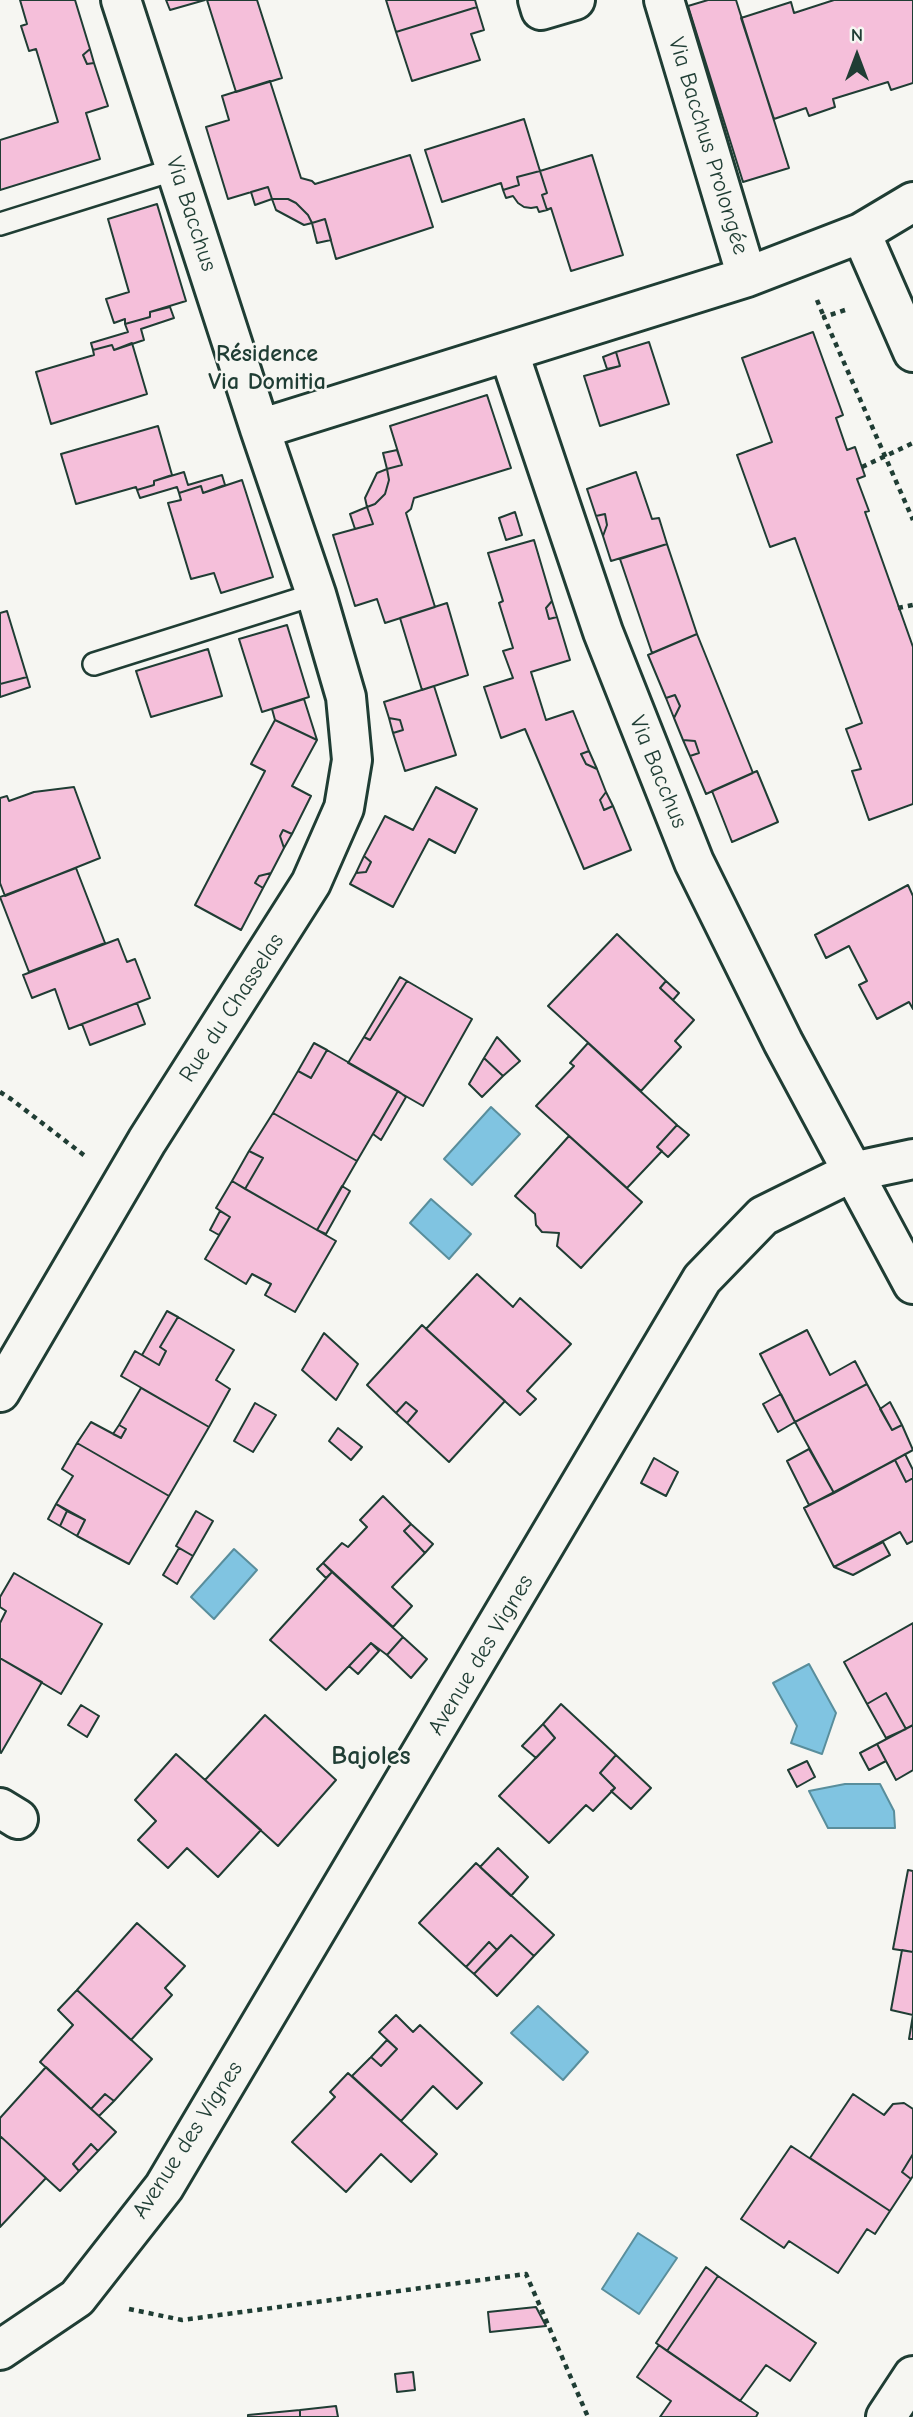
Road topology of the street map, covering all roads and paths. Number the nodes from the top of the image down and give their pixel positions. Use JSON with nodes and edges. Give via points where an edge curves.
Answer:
{"nodes":[{"id":1,"x":121,"y":0,"type":"edge"},
{"id":2,"x":538,"y":0,"type":"edge"},
{"id":3,"x":575,"y":0,"type":"edge"},
{"id":4,"x":664,"y":0,"type":"edge"},
{"id":5,"x":176,"y":169,"type":"junction"},
{"id":6,"x":913,"y":202,"type":"edge"},
{"id":7,"x":0,"y":223,"type":"edge"},
{"id":8,"x":861,"y":233,"type":"junction"},
{"id":9,"x":747,"y":277,"type":"junction"},
{"id":10,"x":888,"y":295,"type":"junction"},
{"id":11,"x":913,"y":352,"type":"edge"},
{"id":12,"x":509,"y":353,"type":"junction"},
{"id":13,"x":260,"y":429,"type":"junction"},
{"id":14,"x":913,"y":443,"type":"edge"},
{"id":15,"x":885,"y":456,"type":"junction"},
{"id":16,"x":862,"y":467,"type":"dead end"},
{"id":17,"x":913,"y":520,"type":"edge"},
{"id":18,"x":316,"y":594,"type":"junction"},
{"id":19,"x":913,"y":605,"type":"edge"},
{"id":20,"x":898,"y":608,"type":"dead end"},
{"id":21,"x":94,"y":664,"type":"dead end"},
{"id":22,"x":0,"y":1092,"type":"edge"},
{"id":23,"x":913,"y":1159,"type":"edge"},
{"id":24,"x":852,"y":1172,"type":"junction"},
{"id":25,"x":121,"y":1185,"type":"junction"},
{"id":26,"x":913,"y":1284,"type":"edge"},
{"id":27,"x":0,"y":1392,"type":"edge"},
{"id":28,"x":77,"y":2298,"type":"junction"},
{"id":29,"x":0,"y":2350,"type":"edge"},
{"id":30,"x":913,"y":2376,"type":"edge"},
{"id":31,"x":588,"y":2417,"type":"edge"},
{"id":32,"x":886,"y":2417,"type":"edge"}],
"edges":[{"from":1,"to":5,"type":"street","name":"Via Bacchus"},
{"from":2,"to":3,"type":"street","via":[[541,10]]},
{"from":4,"to":9,"type":"street","name":"Via Bacchus Prolongée"},
{"from":5,"to":7,"type":"lane"},
{"from":5,"to":13,"type":"street","name":"Via Bacchus"},
{"from":6,"to":8,"type":"street","name":"Via Bacchus Prolongée"},
{"from":8,"to":9,"type":"street","name":"Via Bacchus Prolongée"},
{"from":8,"to":10,"type":"street"},
{"from":9,"to":12,"type":"street"},
{"from":10,"to":11,"type":"street"},
{"from":10,"to":15,"type":"path","via":[[824,317]]},
{"from":12,"to":13,"type":"street"},
{"from":12,"to":24,"type":"street","name":"Via Bacchus","via":[[603,632],[694,862]]},
{"from":13,"to":18,"type":"street","name":"Via Bacchus"},
{"from":14,"to":15,"type":"path"},
{"from":15,"to":16,"type":"path"},
{"from":15,"to":17,"type":"path"},
{"from":18,"to":21,"type":"lane"},
{"from":18,"to":25,"type":"street","name":"Rue du Chasselas","via":[[346,697],[352,760],[344,808],[312,883]]},
{"from":19,"to":20,"type":"path"},
{"from":22,"to":25,"type":"path"},
{"from":23,"to":24,"type":"street","name":"Avenue des Vignes"},
{"from":24,"to":26,"type":"street","name":"Via Bacchus"},
{"from":24,"to":28,"type":"street","name":"Avenue des Vignes","via":[[763,1216],[702,1279],[164,2187]]},
{"from":25,"to":27,"type":"street","name":"Rue du Chasselas"},
{"from":28,"to":29,"type":"street","name":"Avenue des Vignes"},
{"from":28,"to":31,"type":"path","via":[[182,2320],[526,2274]]},
{"from":30,"to":32,"type":"street"}]}
